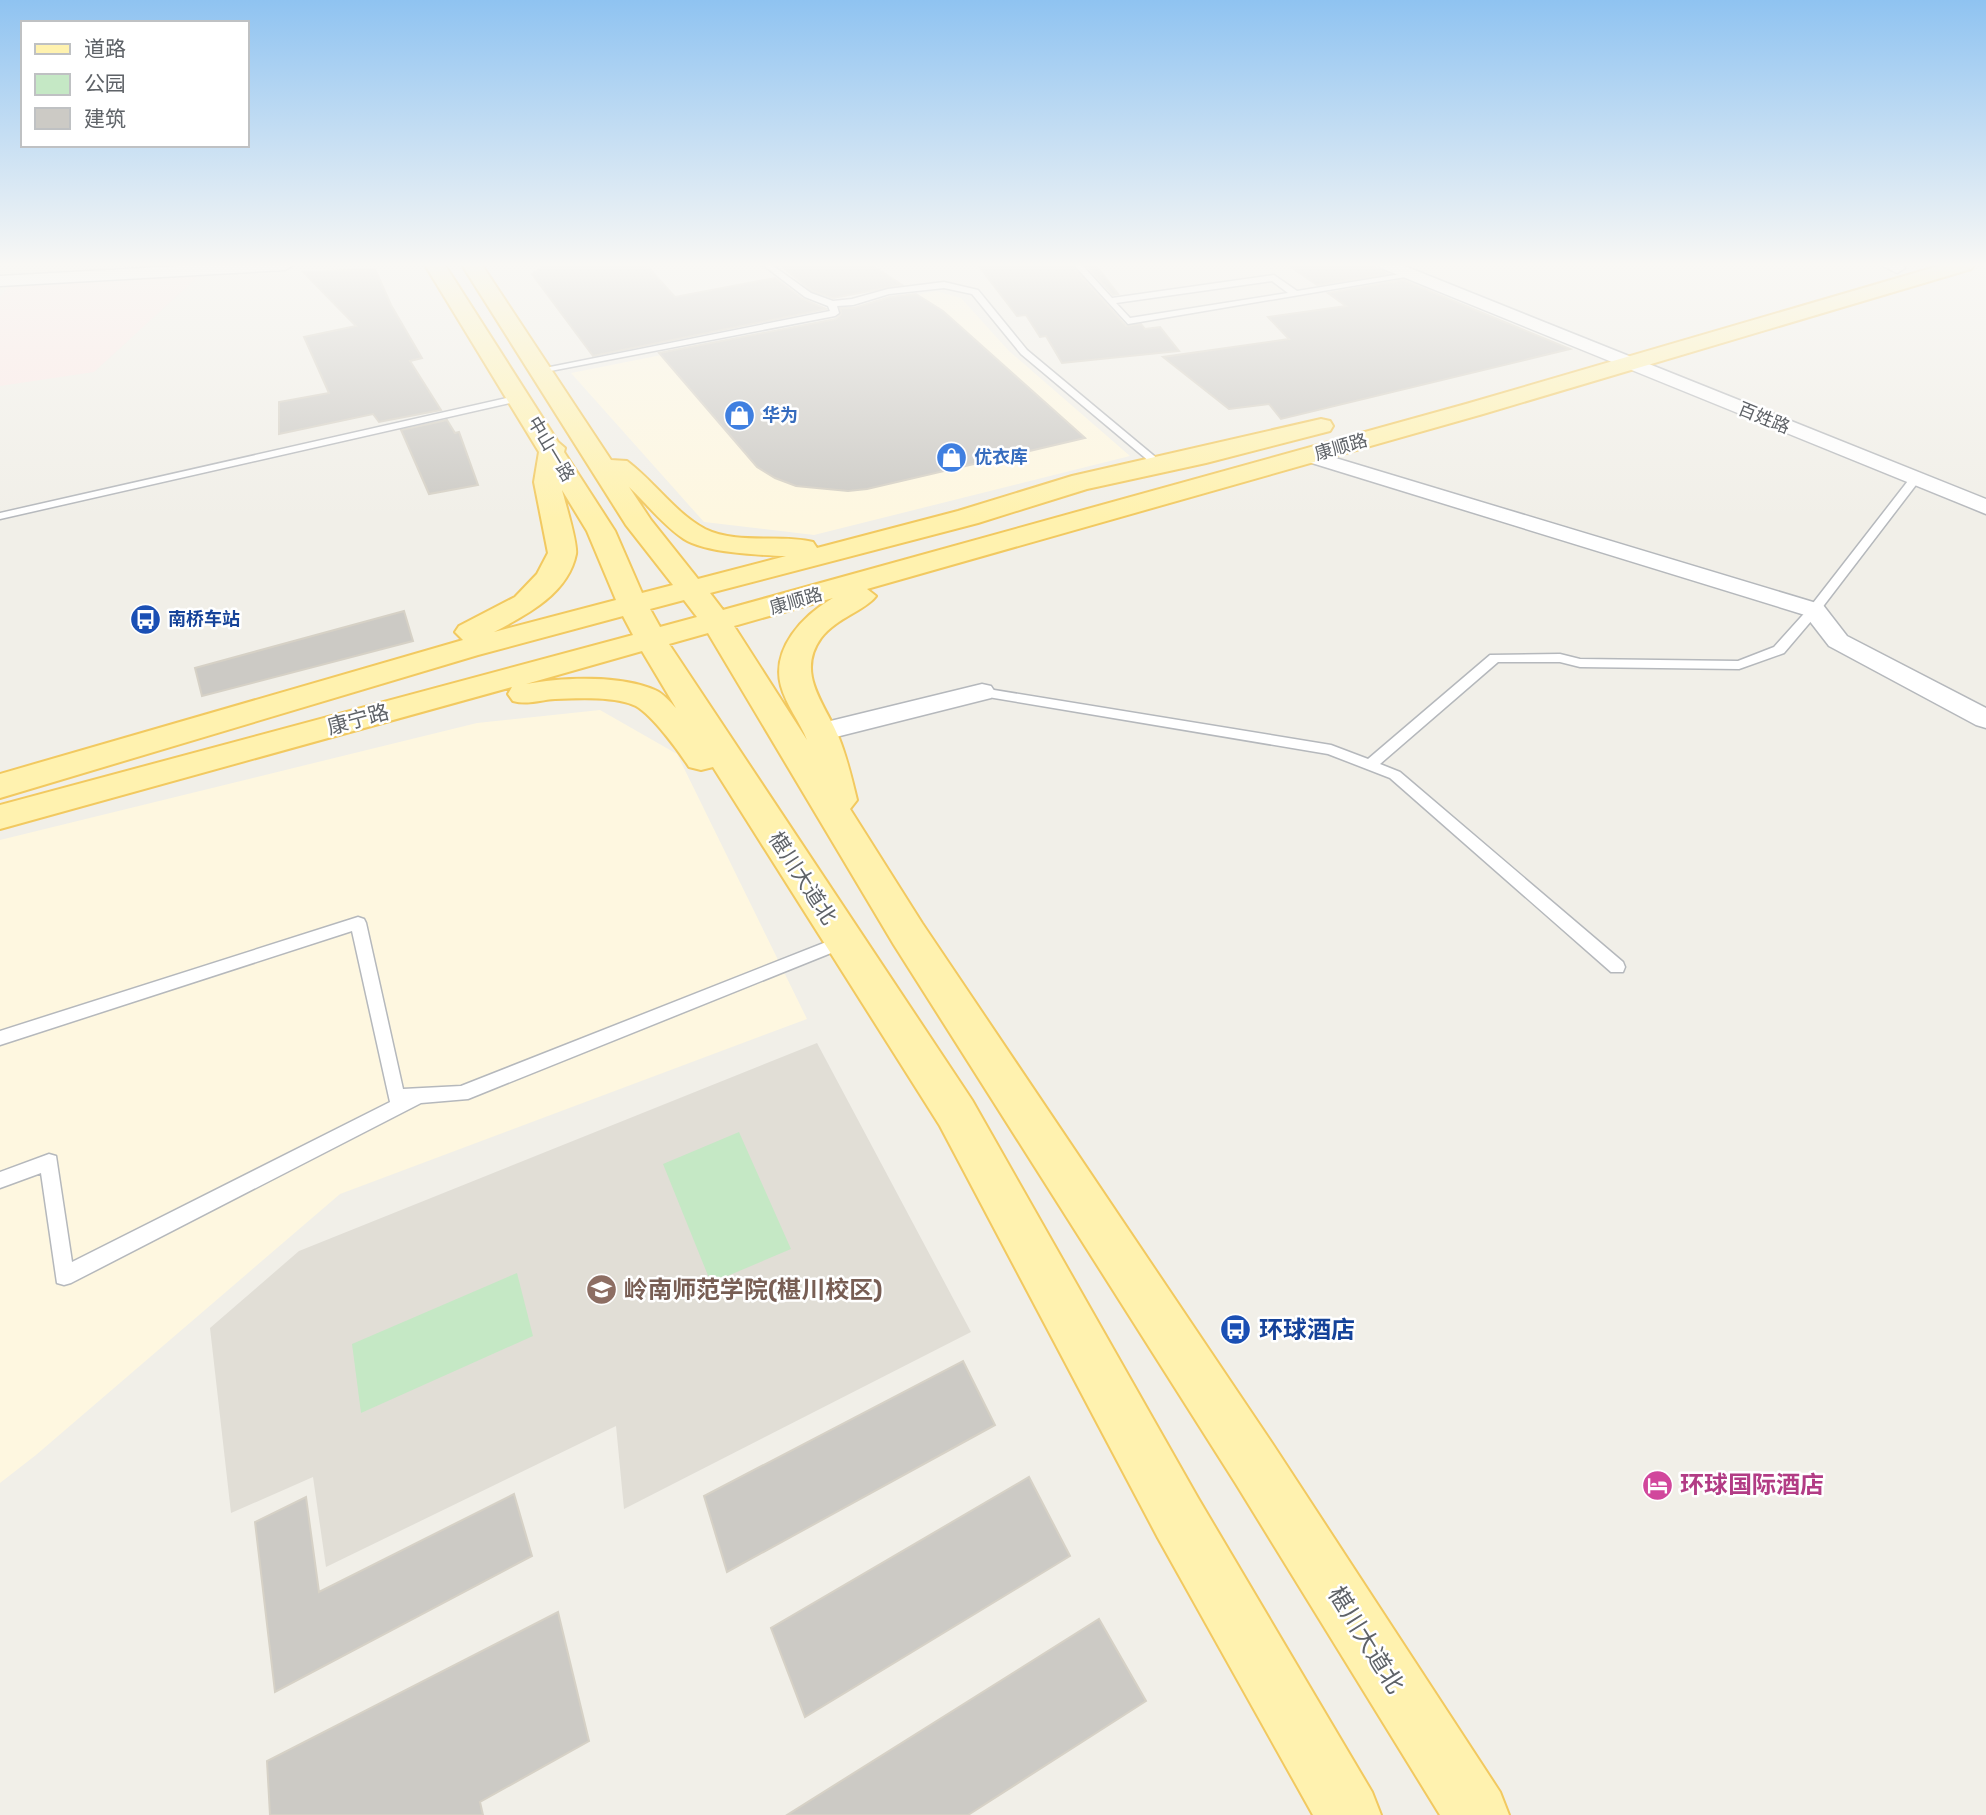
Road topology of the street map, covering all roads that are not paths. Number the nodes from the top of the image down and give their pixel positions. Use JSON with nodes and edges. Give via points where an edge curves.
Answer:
{"nodes":[{"id":1,"x":489,"y":350,"type":"edge"},
{"id":2,"x":527,"y":350,"type":"edge"},
{"id":3,"x":645,"y":350,"type":"edge"},
{"id":4,"x":1022,"y":350,"type":"edge"},
{"id":5,"x":1597,"y":350,"type":"edge"},
{"id":6,"x":1616,"y":350,"type":"edge"},
{"id":7,"x":1681,"y":350,"type":"edge"},
{"id":8,"x":1605,"y":353,"type":"junction"},
{"id":9,"x":1633,"y":364,"type":"junction"},
{"id":10,"x":540,"y":370,"type":"junction"},
{"id":11,"x":1446,"y":394,"type":"dead end"},
{"id":12,"x":520,"y":398,"type":"junction"},
{"id":13,"x":1339,"y":421,"type":"dead end"},
{"id":14,"x":586,"y":442,"type":"junction"},
{"id":15,"x":552,"y":448,"type":"junction"},
{"id":16,"x":1309,"y":456,"type":"junction"},
{"id":17,"x":1160,"y":465,"type":"junction"},
{"id":18,"x":1915,"y":479,"type":"junction"},
{"id":19,"x":1080,"y":482,"type":"junction"},
{"id":20,"x":1986,"y":507,"type":"edge"},
{"id":21,"x":0,"y":516,"type":"edge"},
{"id":22,"x":998,"y":544,"type":"junction"},
{"id":23,"x":690,"y":590,"type":"junction"},
{"id":24,"x":633,"y":606,"type":"junction"},
{"id":25,"x":1814,"y":610,"type":"junction"},
{"id":26,"x":717,"y":622,"type":"junction"},
{"id":27,"x":652,"y":641,"type":"junction"},
{"id":28,"x":982,"y":692,"type":"joint"},
{"id":29,"x":1986,"y":719,"type":"edge"},
{"id":30,"x":810,"y":745,"type":"junction"},
{"id":31,"x":86,"y":760,"type":"junction"},
{"id":32,"x":1370,"y":765,"type":"junction"},
{"id":33,"x":0,"y":786,"type":"edge"},
{"id":34,"x":79,"y":796,"type":"junction"},
{"id":35,"x":0,"y":817,"type":"edge"},
{"id":36,"x":780,"y":842,"type":"junction"},
{"id":37,"x":845,"y":941,"type":"junction"},
{"id":38,"x":1616,"y":967,"type":"dead end"},
{"id":39,"x":0,"y":1038,"type":"edge"},
{"id":40,"x":419,"y":1096,"type":"junction"},
{"id":41,"x":0,"y":1180,"type":"edge"},
{"id":42,"x":1349,"y":1815,"type":"edge"},
{"id":43,"x":1477,"y":1815,"type":"edge"}],
"edges":[{"from":1,"to":12,"type":"main road","name":"中山一路"},
{"from":2,"to":10,"type":"main road","name":"中山一路"},
{"from":3,"to":10,"type":"lane"},
{"from":4,"to":17,"type":"lane"},
{"from":5,"to":8,"type":"street","name":"百姓路"},
{"from":6,"to":8,"type":"main road"},
{"from":7,"to":9,"type":"main road","name":"康顺路"},
{"from":8,"to":9,"type":"street","name":"百姓路"},
{"from":8,"to":11,"type":"main road"},
{"from":9,"to":16,"type":"main road","name":"康顺路"},
{"from":9,"to":18,"type":"street","name":"百姓路"},
{"from":10,"to":14,"type":"main road","name":"中山一路"},
{"from":12,"to":15,"type":"main road","name":"中山一路"},
{"from":12,"to":21,"type":"lane"},
{"from":13,"to":17,"type":"main road","name":"康顺路"},
{"from":14,"to":19,"type":"main road","via":[[640,483],[696,535],[742,546],[807,548]]},
{"from":14,"to":23,"type":"main road","name":"中山一路","via":[[640,526]]},
{"from":15,"to":24,"type":"main road","name":"中山一路","via":[[601,531]]},
{"from":15,"to":31,"type":"main road","via":[[547,482],[562,553],[550,578],[526,603],[479,629],[404,656],[185,720]]},
{"from":16,"to":22,"type":"main road","name":"康顺路"},
{"from":16,"to":25,"type":"street"},
{"from":17,"to":19,"type":"main road","name":"康顺路"},
{"from":18,"to":20,"type":"street","name":"百姓路"},
{"from":18,"to":25,"type":"lane"},
{"from":19,"to":23,"type":"main road","name":"康顺路","via":[[968,517]]},
{"from":22,"to":26,"type":"main road","name":"康顺路"},
{"from":22,"to":30,"type":"main road","via":[[849,600],[815,624],[798,650],[796,683]]},
{"from":23,"to":24,"type":"main road","name":"康宁路"},
{"from":23,"to":26,"type":"main road","name":"中山一路"},
{"from":24,"to":27,"type":"main road","name":"中山一路"},
{"from":24,"to":31,"type":"main road","name":"康宁路","via":[[369,675]]},
{"from":25,"to":29,"type":"street","via":[[1838,642]]},
{"from":25,"to":32,"type":"lane","via":[[1779,650],[1739,665],[1495,657]]},
{"from":26,"to":27,"type":"main road","name":"康宁路"},
{"from":26,"to":30,"type":"main road"},
{"from":27,"to":34,"type":"main road","name":"康宁路"},
{"from":27,"to":36,"type":"main road","name":"椹川大道北"},
{"from":28,"to":30,"type":"street"},
{"from":28,"to":32,"type":"lane","via":[[1331,750]]},
{"from":30,"to":43,"type":"main road","name":"椹川大道北","via":[[846,833],[923,957]]},
{"from":31,"to":33,"type":"main road","name":"康宁路"},
{"from":32,"to":38,"type":"lane","via":[[1395,775]]},
{"from":34,"to":35,"type":"main road","name":"康宁路"},
{"from":34,"to":36,"type":"main road","via":[[217,776],[499,699],[552,689],[600,689],[646,698],[685,736],[720,790]]},
{"from":36,"to":37,"type":"main road","name":"椹川大道北"},
{"from":37,"to":40,"type":"lane","via":[[462,1094]]},
{"from":37,"to":42,"type":"main road","name":"椹川大道北","via":[[956,1113],[1178,1518]]},
{"from":39,"to":40,"type":"lane","via":[[358,923],[396,1097]]},
{"from":40,"to":41,"type":"lane","via":[[64,1276],[50,1162]]}]}
